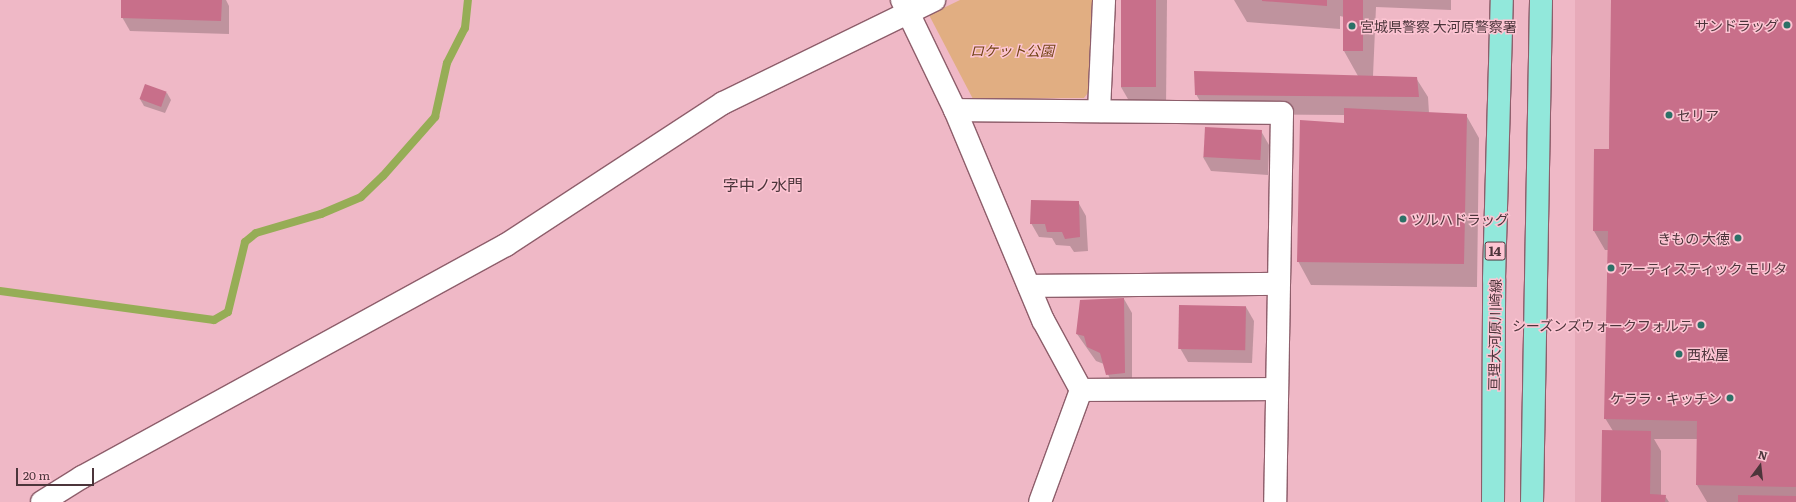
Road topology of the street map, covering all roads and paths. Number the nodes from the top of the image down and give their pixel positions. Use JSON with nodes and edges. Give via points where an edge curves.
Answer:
{"nodes":[{"id":1,"x":934,"y":0,"type":"edge"},
{"id":2,"x":1104,"y":0,"type":"edge"},
{"id":3,"x":1502,"y":0,"type":"edge"},
{"id":4,"x":1542,"y":0,"type":"edge"},
{"id":5,"x":905,"y":6,"type":"edge"},
{"id":6,"x":955,"y":110,"type":"junction"},
{"id":7,"x":1099,"y":112,"type":"junction"},
{"id":8,"x":1278,"y":284,"type":"junction"},
{"id":9,"x":1029,"y":286,"type":"junction"},
{"id":10,"x":1276,"y":389,"type":"junction"},
{"id":11,"x":1081,"y":390,"type":"junction"},
{"id":12,"x":42,"y":502,"type":"edge"},
{"id":13,"x":1040,"y":502,"type":"edge"},
{"id":14,"x":1275,"y":502,"type":"edge"},
{"id":15,"x":1493,"y":502,"type":"edge"},
{"id":16,"x":1532,"y":502,"type":"edge"}],
"edges":[{"from":1,"to":5,"type":"street"},
{"from":2,"to":7,"type":"street"},
{"from":3,"to":15,"type":"main road","name":"亘理大河原川崎線","number":"14","via":[[1494,279]]},
{"from":4,"to":16,"type":"main road"},
{"from":5,"to":6,"type":"street"},
{"from":5,"to":12,"type":"street","via":[[723,103],[506,245],[82,477]]},
{"from":6,"to":7,"type":"street"},
{"from":6,"to":9,"type":"street"},
{"from":7,"to":8,"type":"street","via":[[1282,113]]},
{"from":8,"to":9,"type":"street"},
{"from":8,"to":10,"type":"street"},
{"from":9,"to":11,"type":"street","via":[[1043,320]]},
{"from":10,"to":11,"type":"street"},
{"from":10,"to":14,"type":"street"},
{"from":11,"to":13,"type":"street"}]}
